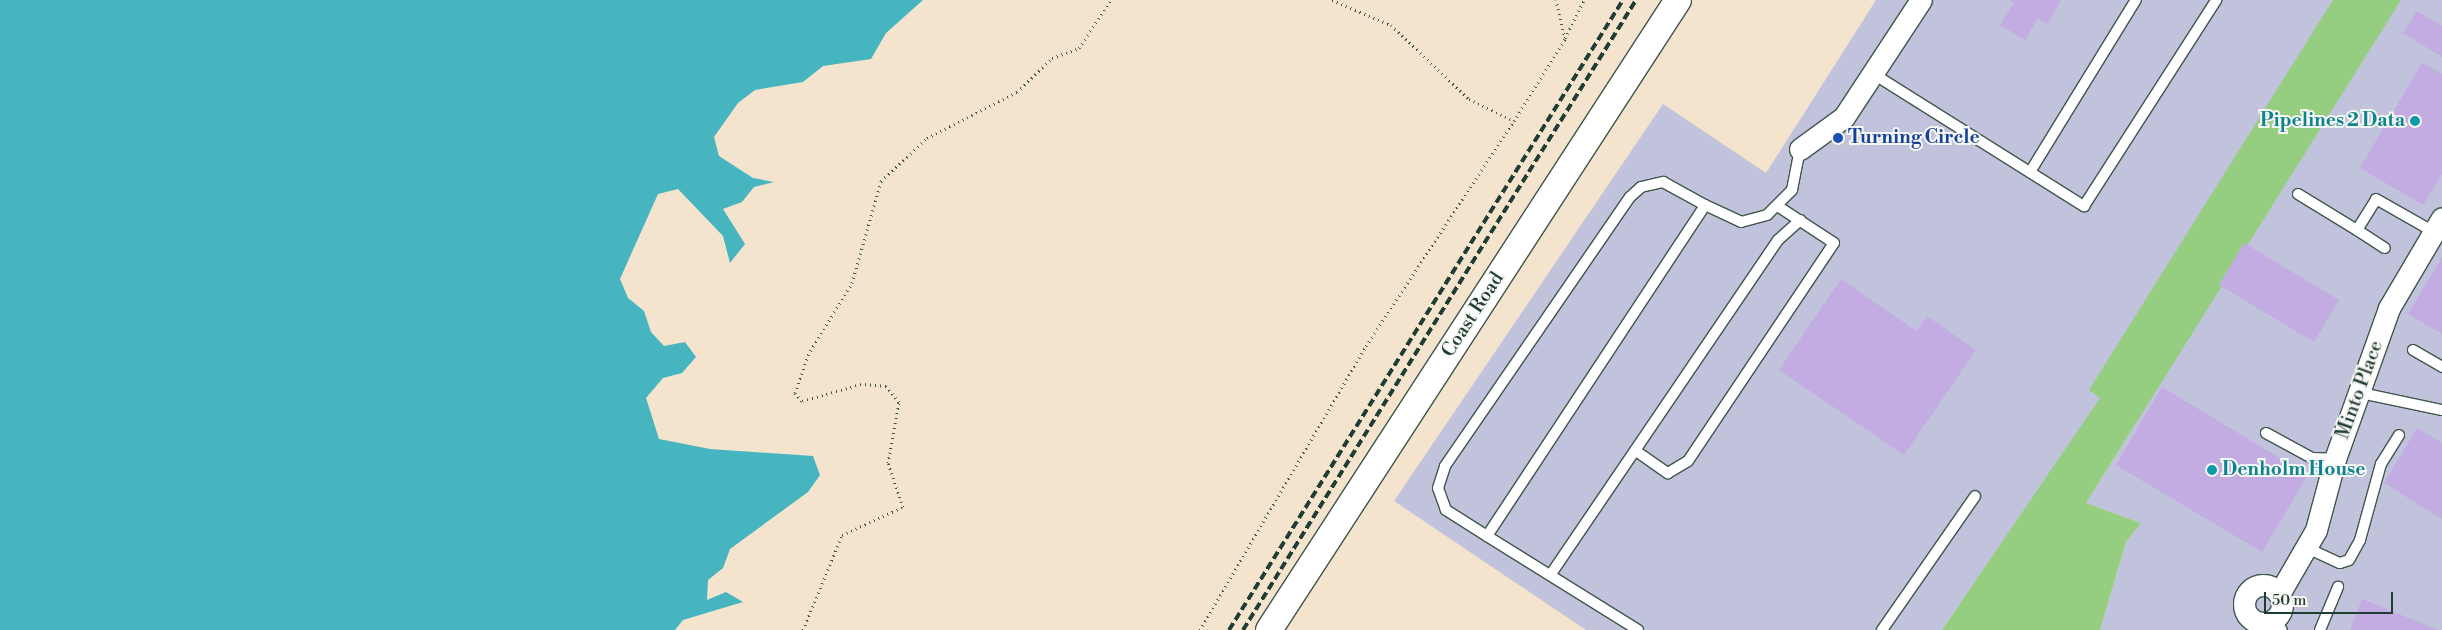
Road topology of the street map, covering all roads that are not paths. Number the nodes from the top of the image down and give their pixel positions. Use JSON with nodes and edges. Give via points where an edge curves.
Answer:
{"nodes":[{"id":1,"x":1678,"y":0,"type":"edge"},
{"id":2,"x":1921,"y":0,"type":"edge"},
{"id":3,"x":2136,"y":0,"type":"edge"},
{"id":4,"x":2216,"y":0,"type":"edge"},
{"id":5,"x":1875,"y":75,"type":"junction"},
{"id":6,"x":1800,"y":150,"type":"joint"},
{"id":7,"x":2030,"y":172,"type":"junction"},
{"id":8,"x":2298,"y":194,"type":"dead end"},
{"id":9,"x":1705,"y":205,"type":"junction"},
{"id":10,"x":1780,"y":207,"type":"junction"},
{"id":11,"x":1800,"y":220,"type":"junction"},
{"id":12,"x":2438,"y":225,"type":"edge"},
{"id":13,"x":2358,"y":230,"type":"junction"},
{"id":14,"x":2385,"y":248,"type":"dead end"},
{"id":15,"x":2413,"y":350,"type":"dead end"},
{"id":16,"x":2442,"y":367,"type":"edge"},
{"id":17,"x":2361,"y":393,"type":"junction"},
{"id":18,"x":2441,"y":408,"type":"edge"},
{"id":19,"x":2266,"y":433,"type":"dead end"},
{"id":20,"x":2399,"y":435,"type":"dead end"},
{"id":21,"x":1636,"y":451,"type":"junction"},
{"id":22,"x":2335,"y":459,"type":"junction"},
{"id":23,"x":1975,"y":496,"type":"dead end"},
{"id":24,"x":1487,"y":536,"type":"junction"},
{"id":25,"x":2306,"y":547,"type":"junction"},
{"id":26,"x":1551,"y":574,"type":"junction"},
{"id":27,"x":2338,"y":587,"type":"dead end"},
{"id":28,"x":2279,"y":594,"type":"junction"},
{"id":29,"x":2278,"y":625,"type":"edge"},
{"id":30,"x":1269,"y":630,"type":"edge"},
{"id":31,"x":1638,"y":630,"type":"edge"},
{"id":32,"x":1882,"y":630,"type":"edge"},
{"id":33,"x":2320,"y":630,"type":"edge"}],
"edges":[{"from":1,"to":30,"type":"street","name":"Coast Road"},
{"from":2,"to":5,"type":"street"},
{"from":3,"to":7,"type":"lane"},
{"from":4,"to":7,"type":"lane","via":[[2084,206]]},
{"from":5,"to":6,"type":"street","via":[[1844,117]]},
{"from":5,"to":7,"type":"lane"},
{"from":6,"to":10,"type":"lane","via":[[1792,190]]},
{"from":8,"to":13,"type":"lane"},
{"from":9,"to":10,"type":"lane","via":[[1741,222],[1756,221]]},
{"from":9,"to":24,"type":"lane"},
{"from":9,"to":24,"type":"lane","via":[[1663,182],[1641,188],[1630,197],[1445,466],[1438,488],[1446,510]]},
{"from":10,"to":11,"type":"lane"},
{"from":11,"to":21,"type":"lane","via":[[1778,240]]},
{"from":11,"to":21,"type":"lane","via":[[1834,243],[1688,460],[1668,474]]},
{"from":12,"to":13,"type":"lane","via":[[2376,199]]},
{"from":12,"to":17,"type":"street","name":"Minto Place","via":[[2389,308]]},
{"from":13,"to":14,"type":"lane"},
{"from":15,"to":16,"type":"lane"},
{"from":17,"to":18,"type":"lane"},
{"from":17,"to":22,"type":"street","name":"Minto Place"},
{"from":19,"to":22,"type":"lane","via":[[2312,458]]},
{"from":20,"to":25,"type":"lane","via":[[2381,464],[2360,540],[2349,560],[2340,563]]},
{"from":21,"to":26,"type":"lane"},
{"from":22,"to":25,"type":"street","name":"Minto Place","via":[[2316,530]]},
{"from":23,"to":32,"type":"lane"},
{"from":24,"to":26,"type":"lane"},
{"from":25,"to":28,"type":"street","name":"Minto Place"},
{"from":26,"to":31,"type":"lane"},
{"from":27,"to":33,"type":"lane"},
{"from":28,"to":29,"type":"street","name":"Minto Place","via":[[2283,605]]},
{"from":28,"to":29,"type":"street","name":"Minto Place","via":[[2263,584],[2250,590],[2244,601],[2250,618]]}]}
